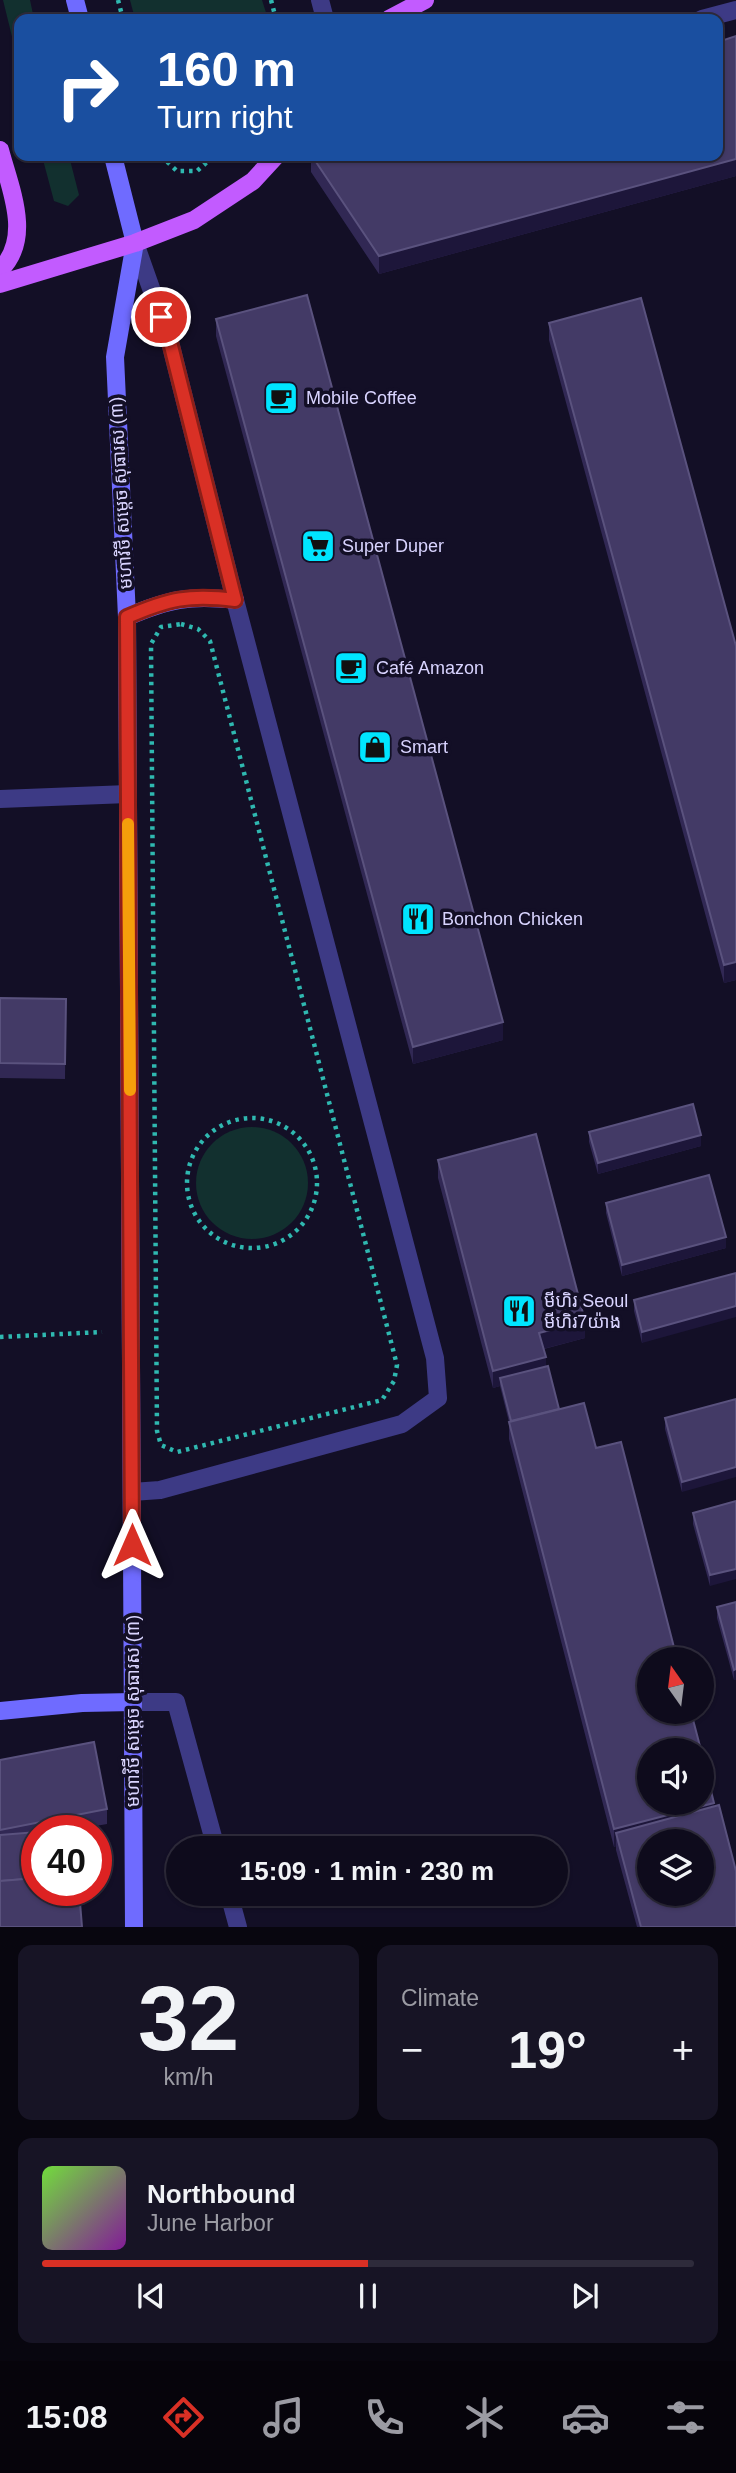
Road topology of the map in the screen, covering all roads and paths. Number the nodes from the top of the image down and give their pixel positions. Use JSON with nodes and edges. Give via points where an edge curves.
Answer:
{"nodes":[{"id":1,"x":425,"y":0,"type":"edge"},
{"id":2,"x":398,"y":14,"type":"edge"},
{"id":3,"x":0,"y":150,"type":"edge"},
{"id":4,"x":114,"y":161,"type":"edge"},
{"id":5,"x":166,"y":161,"type":"edge"},
{"id":6,"x":208,"y":161,"type":"edge"},
{"id":7,"x":271,"y":161,"type":"edge"},
{"id":8,"x":135,"y":243,"type":"junction"},
{"id":9,"x":0,"y":270,"type":"edge"},
{"id":10,"x":0,"y":284,"type":"edge"},
{"id":11,"x":235,"y":600,"type":"junction"},
{"id":12,"x":127,"y":617,"type":"junction"},
{"id":13,"x":161,"y":627,"type":"joint"},
{"id":14,"x":128,"y":794,"type":"junction"},
{"id":15,"x":0,"y":799,"type":"edge"},
{"id":16,"x":220,"y":1126,"type":"joint"},
{"id":17,"x":131,"y":1331,"type":"junction"},
{"id":18,"x":0,"y":1337,"type":"edge"},
{"id":19,"x":132,"y":1492,"type":"junction"},
{"id":20,"x":133,"y":1702,"type":"junction"},
{"id":21,"x":0,"y":1712,"type":"edge"},
{"id":22,"x":213,"y":1836,"type":"edge"},
{"id":23,"x":232,"y":1906,"type":"edge"},
{"id":24,"x":134,"y":1927,"type":"edge"},
{"id":25,"x":238,"y":1927,"type":"edge"}],
"edges":[{"from":1,"to":2,"type":"main road"},
{"from":3,"to":9,"type":"main road","via":[[18,227],[10,260]]},
{"from":4,"to":8,"type":"street","name":"មហាវិថី សម្តេច សុធារស (៣)"},
{"from":5,"to":6,"type":"path","via":[[177,171],[197,171]]},
{"from":7,"to":8,"type":"main road","via":[[253,181],[194,220]]},
{"from":8,"to":10,"type":"main road"},
{"from":8,"to":11,"type":"street","via":[[170,342]]},
{"from":8,"to":12,"type":"street","name":"មហាវិថី សម្តេច សុធារស (៣)","via":[[115,357]]},
{"from":11,"to":12,"type":"street","via":[[179,598]]},
{"from":11,"to":19,"type":"street","via":[[435,1358],[438,1398],[402,1424],[160,1490]]},
{"from":12,"to":14,"type":"street","name":"មហាវិថី សម្តេច សុធារស (៣)"},
{"from":13,"to":13,"type":"path","via":[[151,645],[157,1431],[161,1445],[177,1452],[382,1400],[394,1381],[397,1364],[209,641],[198,629],[181,624]]},
{"from":14,"to":15,"type":"street"},
{"from":14,"to":17,"type":"street","name":"មហាវិថី សម្តេច សុធារស (៣)"},
{"from":16,"to":16,"type":"path","via":[[242,1118],[269,1119],[302,1139],[313,1158],[316,1200],[298,1230],[280,1242],[266,1247],[231,1246],[212,1235],[191,1206],[186,1188],[188,1166],[207,1135]]},
{"from":17,"to":18,"type":"path"},
{"from":17,"to":19,"type":"street","name":"មហាវិថី សម្តេច សុធារស (៣)"},
{"from":19,"to":20,"type":"street","name":"មហាវិថី សម្តេច សុធារស (៣)"},
{"from":20,"to":21,"type":"street"},
{"from":20,"to":22,"type":"street","via":[[176,1702]]},
{"from":20,"to":24,"type":"street","name":"មហាវិថី សម្តេច សុធារស (៣)"},
{"from":23,"to":25,"type":"street"}]}
